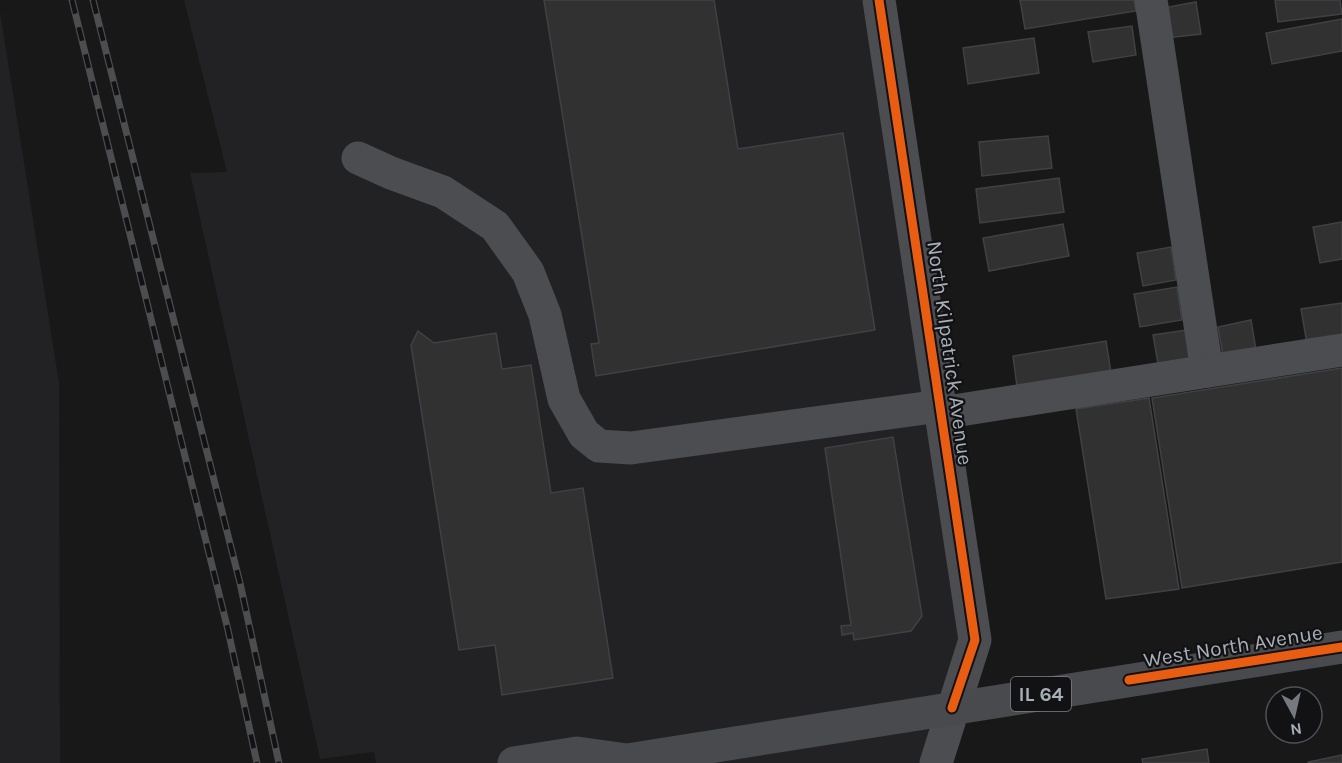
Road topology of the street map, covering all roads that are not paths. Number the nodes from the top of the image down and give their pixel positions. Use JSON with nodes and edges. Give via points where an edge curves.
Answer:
{"nodes":[{"id":1,"x":879,"y":0,"type":"edge"},
{"id":2,"x":1151,"y":0,"type":"edge"},
{"id":3,"x":358,"y":158,"type":"dead end"},
{"id":4,"x":1342,"y":350,"type":"edge"},
{"id":5,"x":1207,"y":371,"type":"junction"},
{"id":6,"x":940,"y":410,"type":"junction"},
{"id":7,"x":1342,"y":647,"type":"edge"},
{"id":8,"x":952,"y":708,"type":"junction"},
{"id":9,"x":625,"y":761,"type":"edge"},
{"id":10,"x":514,"y":763,"type":"edge"},
{"id":11,"x":936,"y":763,"type":"edge"}],
"edges":[{"from":1,"to":6,"type":"street","name":"North Kilpatrick Avenue"},
{"from":2,"to":5,"type":"street"},
{"from":3,"to":6,"type":"street","via":[[443,192],[495,226],[528,272],[545,315],[564,399],[584,434],[599,446],[631,448]]},
{"from":4,"to":5,"type":"street"},
{"from":5,"to":6,"type":"street"},
{"from":6,"to":8,"type":"street","name":"North Kilpatrick Avenue","via":[[975,640]]},
{"from":7,"to":8,"type":"main road","name":"West North Avenue","number":"IL 64"},
{"from":8,"to":9,"type":"main road","name":"West North Avenue","number":"IL 64"},
{"from":8,"to":11,"type":"street","name":"North Kilpatrick Avenue"},
{"from":9,"to":10,"type":"main road","name":"West North Avenue","number":"IL 64","via":[[577,753]]}]}
